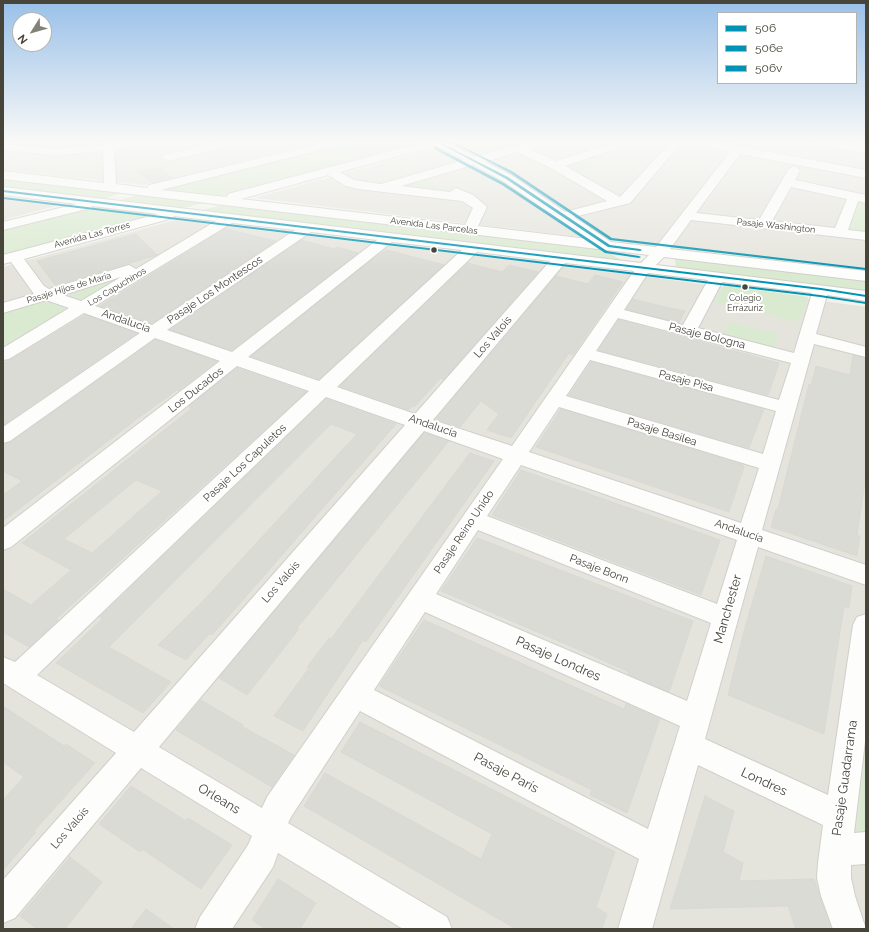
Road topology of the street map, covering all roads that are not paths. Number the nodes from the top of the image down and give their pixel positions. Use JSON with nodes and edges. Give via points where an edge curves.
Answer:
{"nodes":[{"id":1,"x":89,"y":185,"type":"edge"},
{"id":2,"x":163,"y":185,"type":"edge"},
{"id":3,"x":275,"y":185,"type":"edge"},
{"id":4,"x":364,"y":185,"type":"edge"},
{"id":5,"x":390,"y":185,"type":"edge"},
{"id":6,"x":445,"y":185,"type":"edge"},
{"id":7,"x":519,"y":185,"type":"edge"},
{"id":8,"x":590,"y":185,"type":"edge"},
{"id":9,"x":638,"y":185,"type":"edge"},
{"id":10,"x":710,"y":185,"type":"edge"},
{"id":11,"x":785,"y":185,"type":"edge"},
{"id":12,"x":803,"y":185,"type":"edge"},
{"id":13,"x":110,"y":188,"type":"joint"},
{"id":14,"x":381,"y":188,"type":"junction"},
{"id":15,"x":3,"y":191,"type":"edge"},
{"id":16,"x":140,"y":191,"type":"junction"},
{"id":17,"x":468,"y":198,"type":"junction"},
{"id":18,"x":860,"y":198,"type":"edge"},
{"id":19,"x":221,"y":200,"type":"junction"},
{"id":20,"x":98,"y":202,"type":"junction"},
{"id":21,"x":618,"y":202,"type":"junction"},
{"id":22,"x":178,"y":212,"type":"junction"},
{"id":23,"x":564,"y":216,"type":"junction"},
{"id":24,"x":687,"y":216,"type":"junction"},
{"id":25,"x":230,"y":218,"type":"junction"},
{"id":26,"x":763,"y":225,"type":"junction"},
{"id":27,"x":3,"y":226,"type":"edge"},
{"id":28,"x":308,"y":228,"type":"junction"},
{"id":29,"x":840,"y":232,"type":"junction"},
{"id":30,"x":866,"y":236,"type":"edge"},
{"id":31,"x":388,"y":238,"type":"junction"},
{"id":32,"x":471,"y":239,"type":"junction"},
{"id":33,"x":608,"y":246,"type":"junction"},
{"id":34,"x":659,"y":253,"type":"junction"},
{"id":35,"x":9,"y":258,"type":"edge"},
{"id":36,"x":560,"y":259,"type":"junction"},
{"id":37,"x":159,"y":261,"type":"junction"},
{"id":38,"x":643,"y":269,"type":"junction"},
{"id":39,"x":866,"y":276,"type":"edge"},
{"id":40,"x":717,"y":277,"type":"junction"},
{"id":41,"x":821,"y":289,"type":"junction"},
{"id":42,"x":47,"y":295,"type":"junction"},
{"id":43,"x":866,"y":296,"type":"edge"},
{"id":44,"x":84,"y":306,"type":"junction"},
{"id":45,"x":3,"y":308,"type":"edge"},
{"id":46,"x":614,"y":312,"type":"junction"},
{"id":47,"x":155,"y":331,"type":"junction"},
{"id":48,"x":688,"y":331,"type":"junction"},
{"id":49,"x":804,"y":349,"type":"junction"},
{"id":50,"x":866,"y":352,"type":"edge"},
{"id":51,"x":586,"y":354,"type":"junction"},
{"id":52,"x":3,"y":355,"type":"edge"},
{"id":53,"x":236,"y":358,"type":"junction"},
{"id":54,"x":324,"y":389,"type":"junction"},
{"id":55,"x":554,"y":399,"type":"junction"},
{"id":56,"x":787,"y":408,"type":"junction"},
{"id":57,"x":419,"y":422,"type":"junction"},
{"id":58,"x":3,"y":436,"type":"edge"},
{"id":59,"x":516,"y":455,"type":"junction"},
{"id":60,"x":770,"y":464,"type":"junction"},
{"id":61,"x":473,"y":519,"type":"junction"},
{"id":62,"x":750,"y":535,"type":"junction"},
{"id":63,"x":3,"y":541,"type":"edge"},
{"id":64,"x":866,"y":575,"type":"edge"},
{"id":65,"x":420,"y":598,"type":"junction"},
{"id":66,"x":726,"y":618,"type":"junction"},
{"id":67,"x":866,"y":624,"type":"edge"},
{"id":68,"x":863,"y":671,"type":"edge"},
{"id":69,"x":10,"y":673,"type":"edge"},
{"id":70,"x":355,"y":694,"type":"junction"},
{"id":71,"x":696,"y":719,"type":"junction"},
{"id":72,"x":688,"y":746,"type":"junction"},
{"id":73,"x":137,"y":750,"type":"junction"},
{"id":74,"x":840,"y":817,"type":"junction"},
{"id":75,"x":270,"y":830,"type":"junction"},
{"id":76,"x":851,"y":849,"type":"edge"},
{"id":77,"x":658,"y":852,"type":"junction"},
{"id":78,"x":3,"y":906,"type":"edge"},
{"id":79,"x":212,"y":929,"type":"edge"},
{"id":80,"x":435,"y":929,"type":"edge"},
{"id":81,"x":635,"y":929,"type":"edge"},
{"id":82,"x":850,"y":929,"type":"edge"}],
"edges":[{"from":1,"to":13,"type":"street","name":"Avenida Las Parcelas"},
{"from":2,"to":16,"type":"street"},
{"from":3,"to":19,"type":"street","name":"Avenida Las Torres"},
{"from":4,"to":14,"type":"street"},
{"from":5,"to":14,"type":"street"},
{"from":6,"to":17,"type":"street"},
{"from":7,"to":23,"type":"street"},
{"from":8,"to":21,"type":"street"},
{"from":9,"to":21,"type":"street","via":[[625,200]]},
{"from":10,"to":24,"type":"street","name":"Pasaje Reino Unido"},
{"from":11,"to":26,"type":"street"},
{"from":12,"to":18,"type":"street"},
{"from":13,"to":16,"type":"street","name":"Avenida Las Parcelas"},
{"from":14,"to":17,"type":"street"},
{"from":15,"to":20,"type":"street","name":"Avenida Las Parcelas"},
{"from":16,"to":19,"type":"street","name":"Avenida Las Parcelas"},
{"from":16,"to":20,"type":"street"},
{"from":17,"to":32,"type":"street","via":[[480,207]]},
{"from":18,"to":29,"type":"street"},
{"from":19,"to":22,"type":"street","name":"Avenida Las Torres"},
{"from":19,"to":32,"type":"street","name":"Avenida Las Parcelas"},
{"from":20,"to":22,"type":"street","name":"Avenida Las Parcelas"},
{"from":20,"to":27,"type":"street"},
{"from":21,"to":23,"type":"street"},
{"from":22,"to":25,"type":"street","name":"Avenida Las Parcelas"},
{"from":22,"to":35,"type":"street","name":"Avenida Las Torres"},
{"from":23,"to":33,"type":"street"},
{"from":24,"to":26,"type":"street","name":"Pasaje Washington"},
{"from":24,"to":34,"type":"street","name":"Pasaje Reino Unido"},
{"from":25,"to":28,"type":"street","name":"Avenida Las Parcelas"},
{"from":25,"to":37,"type":"street","name":"Los Capuchinos"},
{"from":26,"to":29,"type":"street","name":"Pasaje Washington"},
{"from":28,"to":31,"type":"street","name":"Avenida Las Parcelas"},
{"from":28,"to":47,"type":"street","name":"Pasaje Los Montescos"},
{"from":29,"to":30,"type":"street","name":"Pasaje Washington"},
{"from":31,"to":32,"type":"street","name":"Avenida Las Parcelas"},
{"from":31,"to":53,"type":"street","name":"Los Ducados"},
{"from":32,"to":33,"type":"street","name":"Avenida Las Parcelas"},
{"from":32,"to":36,"type":"street","name":"Avenida Las Parcelas"},
{"from":32,"to":54,"type":"street","name":"Pasaje Los Capuletos"},
{"from":33,"to":34,"type":"street","name":"Avenida Las Parcelas"},
{"from":33,"to":38,"type":"street"},
{"from":34,"to":38,"type":"street","name":"Pasaje Reino Unido"},
{"from":34,"to":39,"type":"street","name":"Avenida Las Parcelas"},
{"from":35,"to":42,"type":"street","name":"Andalucía"},
{"from":36,"to":38,"type":"street","name":"Avenida Las Parcelas"},
{"from":36,"to":57,"type":"street","name":"Los Valois"},
{"from":37,"to":42,"type":"street","name":"Pasaje Hijos de María"},
{"from":37,"to":44,"type":"street","name":"Los Capuchinos"},
{"from":38,"to":40,"type":"street","name":"Avenida Las Parcelas"},
{"from":38,"to":46,"type":"street","name":"Pasaje Reino Unido"},
{"from":40,"to":41,"type":"street","name":"Avenida Las Parcelas"},
{"from":40,"to":48,"type":"street"},
{"from":41,"to":43,"type":"street","name":"Avenida Las Parcelas"},
{"from":41,"to":49,"type":"street","name":"Manchester"},
{"from":42,"to":44,"type":"street","name":"Andalucía"},
{"from":42,"to":45,"type":"street","name":"Pasaje Hijos de María"},
{"from":44,"to":47,"type":"street","name":"Andalucía"},
{"from":44,"to":52,"type":"street","name":"Los Capuchinos"},
{"from":46,"to":48,"type":"street","name":"Pasaje Bologna"},
{"from":46,"to":51,"type":"street","name":"Pasaje Reino Unido"},
{"from":47,"to":53,"type":"street","name":"Andalucía"},
{"from":47,"to":58,"type":"street","name":"Pasaje Los Montescos"},
{"from":48,"to":49,"type":"street","name":"Pasaje Bologna"},
{"from":49,"to":50,"type":"street","name":"Pasaje Bologna"},
{"from":49,"to":56,"type":"street","name":"Manchester"},
{"from":51,"to":55,"type":"street","name":"Pasaje Reino Unido"},
{"from":51,"to":56,"type":"street","name":"Pasaje Pisa"},
{"from":53,"to":54,"type":"street","name":"Andalucía"},
{"from":53,"to":63,"type":"street","name":"Los Ducados"},
{"from":54,"to":57,"type":"street","name":"Andalucía"},
{"from":54,"to":69,"type":"street","name":"Pasaje Los Capuletos"},
{"from":55,"to":59,"type":"street","name":"Pasaje Reino Unido"},
{"from":55,"to":60,"type":"street","name":"Pasaje Basilea"},
{"from":56,"to":60,"type":"street","name":"Manchester"},
{"from":57,"to":59,"type":"street","name":"Andalucía"},
{"from":57,"to":73,"type":"street","name":"Los Valois"},
{"from":59,"to":61,"type":"street","name":"Pasaje Reino Unido"},
{"from":59,"to":62,"type":"street","name":"Andalucía"},
{"from":60,"to":62,"type":"street","name":"Manchester"},
{"from":61,"to":65,"type":"street","name":"Pasaje Reino Unido"},
{"from":61,"to":66,"type":"street","name":"Pasaje Bonn"},
{"from":62,"to":64,"type":"street","name":"Andalucía"},
{"from":62,"to":66,"type":"street","name":"Manchester"},
{"from":65,"to":70,"type":"street","name":"Pasaje Reino Unido"},
{"from":65,"to":71,"type":"street","name":"Pasaje Londres"},
{"from":66,"to":71,"type":"street","name":"Manchester"},
{"from":67,"to":68,"type":"street","name":"Pasaje Guadarrama"},
{"from":68,"to":74,"type":"street","name":"Pasaje Guadarrama"},
{"from":69,"to":73,"type":"street","name":"Orleans"},
{"from":70,"to":75,"type":"street","name":"Pasaje Reino Unido","via":[[278,808]]},
{"from":70,"to":77,"type":"street","name":"Pasaje París"},
{"from":71,"to":72,"type":"street","name":"Manchester"},
{"from":72,"to":74,"type":"street","name":"Londres"},
{"from":72,"to":77,"type":"street","name":"Manchester"},
{"from":73,"to":75,"type":"street","name":"Orleans"},
{"from":73,"to":78,"type":"street","name":"Los Valois"},
{"from":74,"to":76,"type":"street","name":"Pasaje Guadarrama"},
{"from":75,"to":79,"type":"street","name":"Pasaje Reino Unido","via":[[261,855]]},
{"from":75,"to":80,"type":"street","name":"Orleans"},
{"from":76,"to":82,"type":"street","name":"Pasaje Guadarrama","via":[[834,878]]},
{"from":77,"to":81,"type":"street","name":"Manchester"}]}
